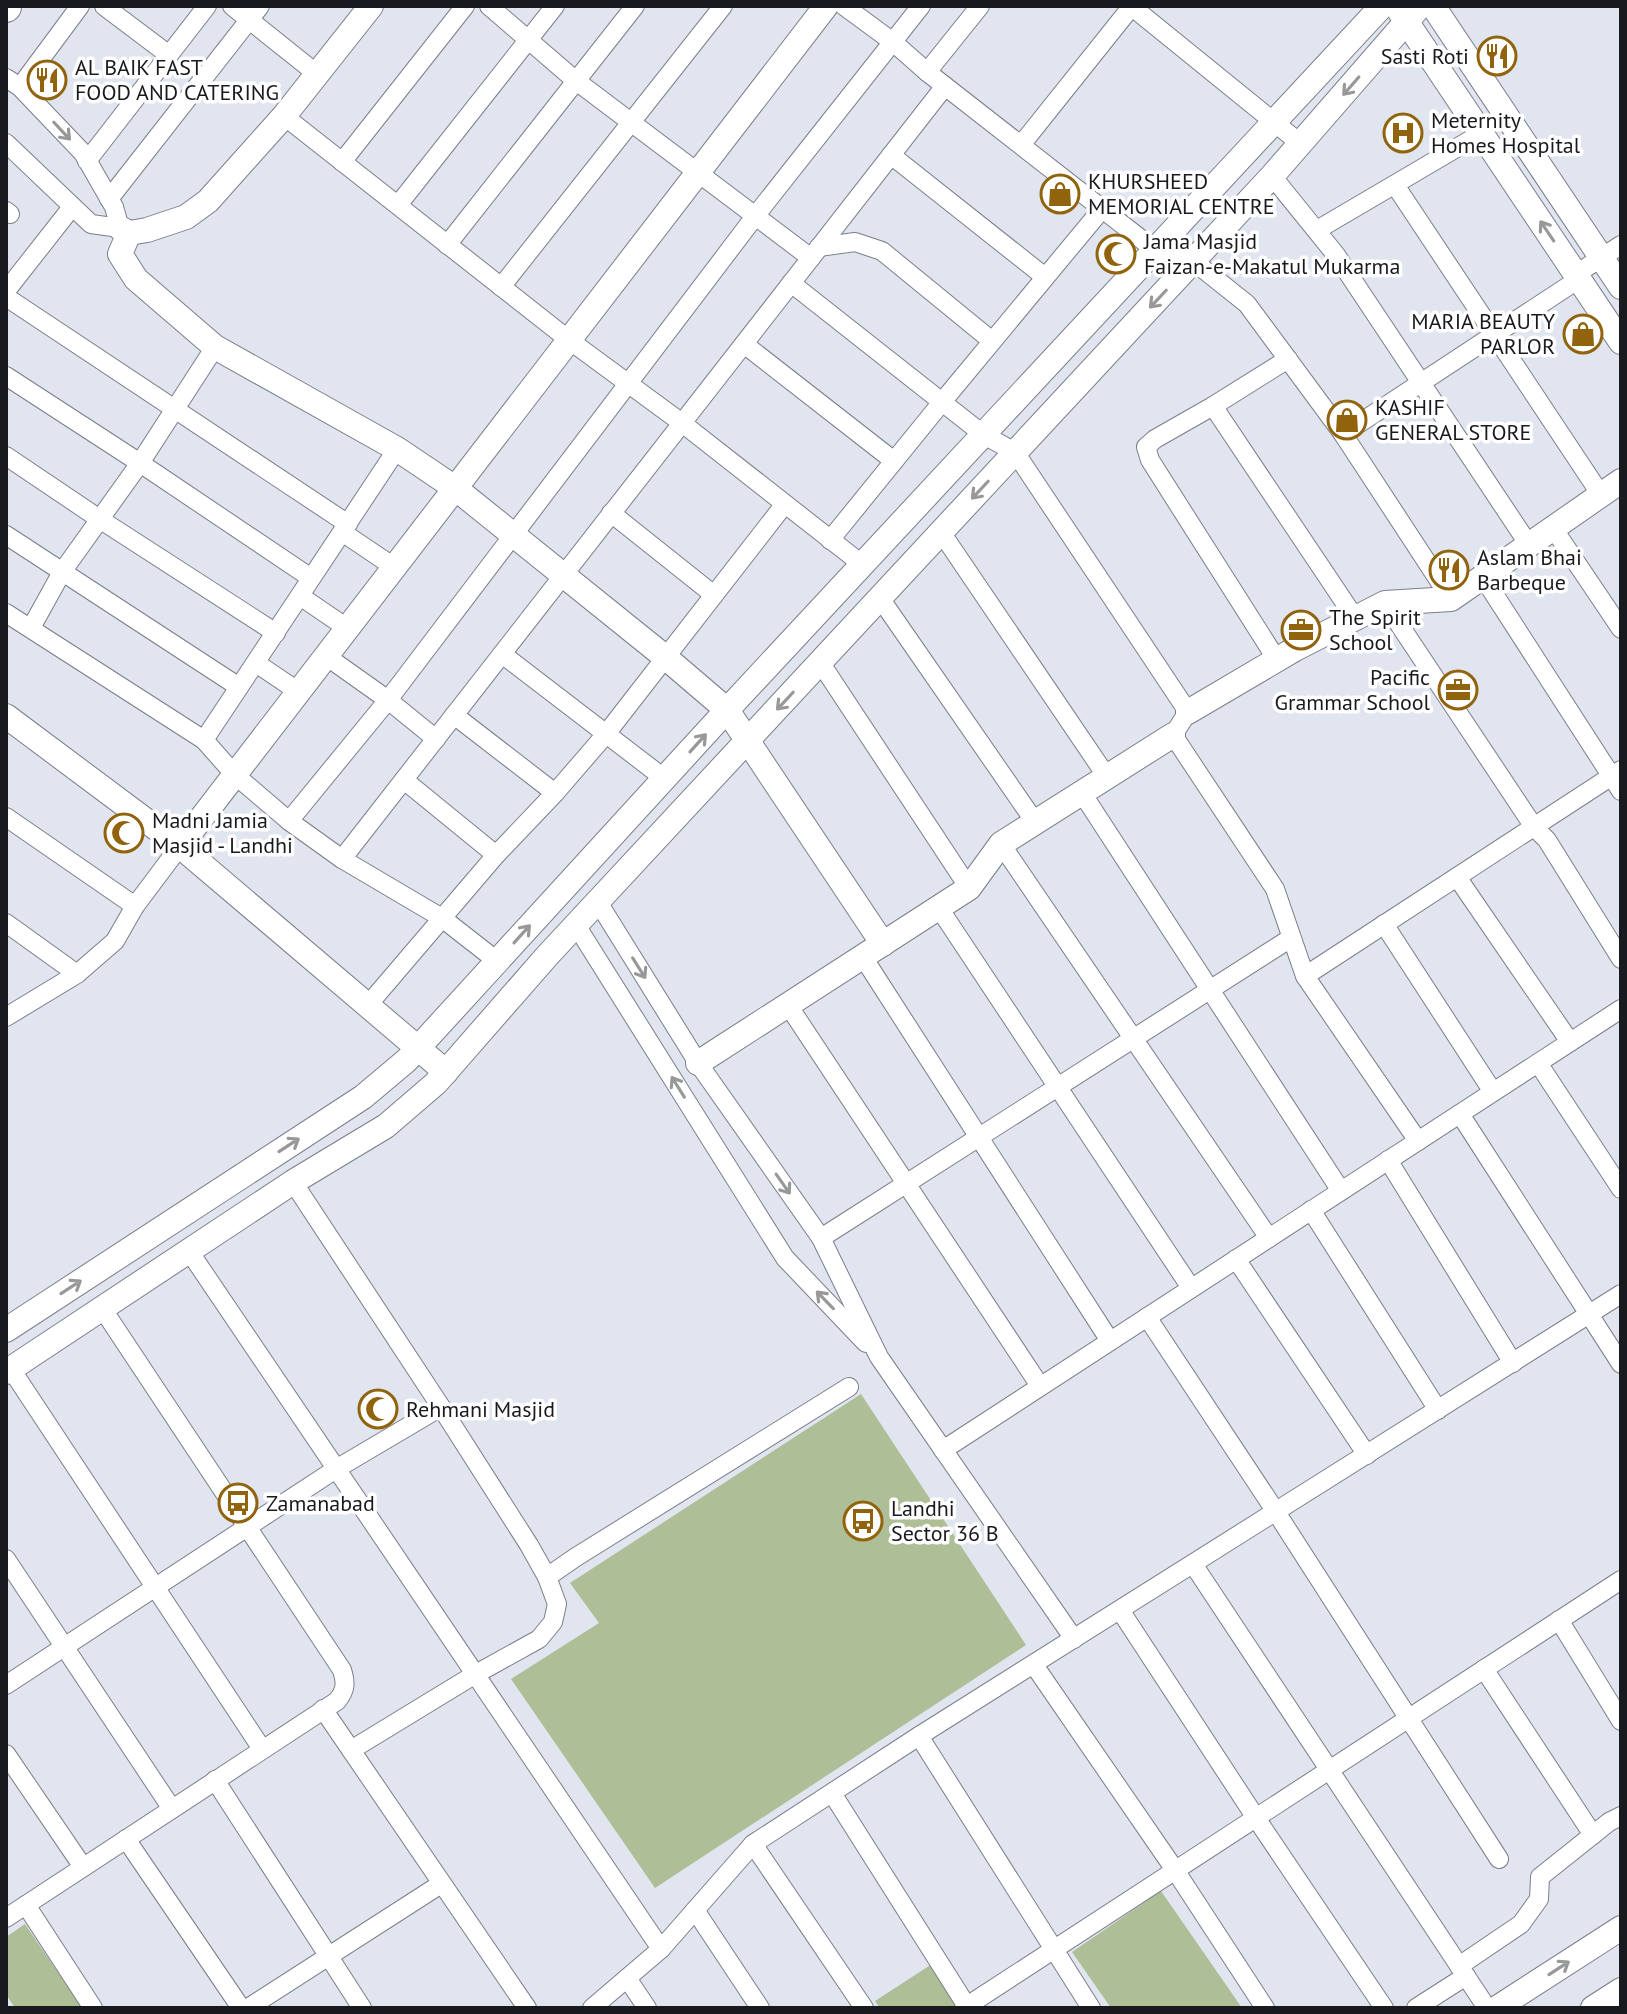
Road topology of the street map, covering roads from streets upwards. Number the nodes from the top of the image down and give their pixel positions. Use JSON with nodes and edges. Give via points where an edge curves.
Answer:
{"nodes":[{"id":1,"x":80,"y":6,"type":"edge"},
{"id":2,"x":104,"y":6,"type":"edge"},
{"id":3,"x":207,"y":6,"type":"edge"},
{"id":4,"x":232,"y":6,"type":"edge"},
{"id":5,"x":371,"y":6,"type":"edge"},
{"id":6,"x":465,"y":6,"type":"edge"},
{"id":7,"x":489,"y":6,"type":"edge"},
{"id":8,"x":555,"y":6,"type":"edge"},
{"id":9,"x":635,"y":6,"type":"edge"},
{"id":10,"x":723,"y":6,"type":"edge"},
{"id":11,"x":826,"y":6,"type":"edge"},
{"id":12,"x":844,"y":6,"type":"edge"},
{"id":13,"x":921,"y":6,"type":"edge"},
{"id":14,"x":980,"y":6,"type":"edge"},
{"id":15,"x":1132,"y":6,"type":"edge"},
{"id":16,"x":1382,"y":6,"type":"edge"},
{"id":17,"x":1433,"y":6,"type":"edge"},
{"id":18,"x":1408,"y":11,"type":"edge"},
{"id":19,"x":255,"y":12,"type":"edge"},
{"id":20,"x":528,"y":40,"type":"junction"},
{"id":21,"x":893,"y":42,"type":"junction"},
{"id":22,"x":169,"y":55,"type":"junction"},
{"id":23,"x":927,"y":72,"type":"junction"},
{"id":24,"x":317,"y":74,"type":"junction"},
{"id":25,"x":575,"y":80,"type":"junction"},
{"id":26,"x":13,"y":82,"type":"edge"},
{"id":27,"x":945,"y":86,"type":"junction"},
{"id":28,"x":284,"y":116,"type":"junction"},
{"id":29,"x":632,"y":122,"type":"junction"},
{"id":30,"x":1273,"y":123,"type":"junction"},
{"id":31,"x":1482,"y":133,"type":"junction"},
{"id":32,"x":6,"y":143,"type":"edge"},
{"id":33,"x":1301,"y":144,"type":"junction"},
{"id":34,"x":1021,"y":145,"type":"junction"},
{"id":35,"x":891,"y":155,"type":"junction"},
{"id":36,"x":87,"y":161,"type":"junction"},
{"id":37,"x":342,"y":162,"type":"junction"},
{"id":38,"x":698,"y":172,"type":"junction"},
{"id":39,"x":1272,"y":176,"type":"junction"},
{"id":40,"x":1395,"y":185,"type":"junction"},
{"id":41,"x":109,"y":199,"type":"junction"},
{"id":42,"x":398,"y":205,"type":"junction"},
{"id":43,"x":72,"y":207,"type":"junction"},
{"id":44,"x":1102,"y":209,"type":"junction"},
{"id":45,"x":756,"y":215,"type":"junction"},
{"id":46,"x":125,"y":230,"type":"junction"},
{"id":47,"x":1317,"y":230,"type":"junction"},
{"id":48,"x":447,"y":245,"type":"junction"},
{"id":49,"x":1155,"y":250,"type":"junction"},
{"id":50,"x":1611,"y":251,"type":"edge"},
{"id":51,"x":815,"y":253,"type":"junction"},
{"id":52,"x":1193,"y":261,"type":"junction"},
{"id":53,"x":1577,"y":276,"type":"junction"},
{"id":54,"x":1045,"y":277,"type":"junction"},
{"id":55,"x":791,"y":283,"type":"junction"},
{"id":56,"x":501,"y":287,"type":"junction"},
{"id":57,"x":1621,"y":287,"type":"edge"},
{"id":58,"x":6,"y":294,"type":"edge"},
{"id":59,"x":1494,"y":334,"type":"junction"},
{"id":60,"x":569,"y":340,"type":"junction"},
{"id":61,"x":992,"y":341,"type":"junction"},
{"id":62,"x":1621,"y":342,"type":"edge"},
{"id":63,"x":744,"y":344,"type":"junction"},
{"id":64,"x":215,"y":347,"type":"junction"},
{"id":65,"x":1288,"y":359,"type":"junction"},
{"id":66,"x":6,"y":376,"type":"edge"},
{"id":67,"x":628,"y":382,"type":"junction"},
{"id":68,"x":1421,"y":383,"type":"junction"},
{"id":69,"x":942,"y":402,"type":"junction"},
{"id":70,"x":1213,"y":406,"type":"junction"},
{"id":71,"x":175,"y":409,"type":"junction"},
{"id":72,"x":682,"y":423,"type":"junction"},
{"id":73,"x":1343,"y":434,"type":"junction"},
{"id":74,"x":984,"y":435,"type":"junction"},
{"id":75,"x":397,"y":449,"type":"junction"},
{"id":76,"x":1015,"y":452,"type":"junction"},
{"id":77,"x":6,"y":456,"type":"edge"},
{"id":78,"x":894,"y":461,"type":"junction"},
{"id":79,"x":140,"y":463,"type":"junction"},
{"id":80,"x":455,"y":488,"type":"junction"},
{"id":81,"x":1611,"y":488,"type":"edge"},
{"id":82,"x":784,"y":505,"type":"junction"},
{"id":83,"x":611,"y":513,"type":"junction"},
{"id":84,"x":101,"y":520,"type":"junction"},
{"id":85,"x":345,"y":528,"type":"junction"},
{"id":86,"x":1553,"y":528,"type":"junction"},
{"id":87,"x":941,"y":532,"type":"junction"},
{"id":88,"x":6,"y":535,"type":"edge"},
{"id":89,"x":514,"y":535,"type":"junction"},
{"id":90,"x":830,"y":540,"type":"junction"},
{"id":91,"x":1529,"y":545,"type":"junction"},
{"id":92,"x":863,"y":565,"type":"junction"},
{"id":93,"x":394,"y":567,"type":"junction"},
{"id":94,"x":62,"y":572,"type":"junction"},
{"id":95,"x":563,"y":575,"type":"junction"},
{"id":96,"x":1483,"y":577,"type":"junction"},
{"id":97,"x":311,"y":578,"type":"junction"},
{"id":98,"x":714,"y":595,"type":"junction"},
{"id":99,"x":300,"y":596,"type":"junction"},
{"id":100,"x":880,"y":598,"type":"junction"},
{"id":101,"x":1451,"y":599,"type":"junction"},
{"id":102,"x":1385,"y":603,"type":"junction"},
{"id":103,"x":6,"y":613,"type":"edge"},
{"id":104,"x":1355,"y":618,"type":"junction"},
{"id":105,"x":31,"y":628,"type":"junction"},
{"id":106,"x":347,"y":628,"type":"junction"},
{"id":107,"x":1621,"y":629,"type":"edge"},
{"id":108,"x":276,"y":633,"type":"junction"},
{"id":109,"x":502,"y":654,"type":"junction"},
{"id":110,"x":326,"y":656,"type":"junction"},
{"id":111,"x":665,"y":657,"type":"junction"},
{"id":112,"x":1277,"y":660,"type":"junction"},
{"id":113,"x":820,"y":662,"type":"junction"},
{"id":114,"x":256,"y":663,"type":"junction"},
{"id":115,"x":239,"y":687,"type":"junction"},
{"id":116,"x":299,"y":692,"type":"junction"},
{"id":117,"x":388,"y":700,"type":"junction"},
{"id":118,"x":727,"y":710,"type":"junction"},
{"id":119,"x":1188,"y":712,"type":"junction"},
{"id":120,"x":454,"y":715,"type":"junction"},
{"id":121,"x":6,"y":716,"type":"edge"},
{"id":122,"x":606,"y":734,"type":"junction"},
{"id":123,"x":1173,"y":735,"type":"junction"},
{"id":124,"x":436,"y":739,"type":"junction"},
{"id":125,"x":204,"y":740,"type":"junction"},
{"id":126,"x":748,"y":741,"type":"junction"},
{"id":127,"x":235,"y":775,"type":"junction"},
{"id":128,"x":1107,"y":777,"type":"junction"},
{"id":129,"x":665,"y":779,"type":"junction"},
{"id":130,"x":1618,"y":779,"type":"edge"},
{"id":131,"x":404,"y":780,"type":"junction"},
{"id":132,"x":555,"y":793,"type":"junction"},
{"id":133,"x":1082,"y":793,"type":"junction"},
{"id":134,"x":6,"y":817,"type":"edge"},
{"id":135,"x":289,"y":821,"type":"junction"},
{"id":136,"x":1035,"y":822,"type":"junction"},
{"id":137,"x":1534,"y":827,"type":"junction"},
{"id":138,"x":1001,"y":844,"type":"junction"},
{"id":139,"x":180,"y":846,"type":"junction"},
{"id":140,"x":496,"y":855,"type":"junction"},
{"id":141,"x":342,"y":859,"type":"junction"},
{"id":142,"x":1457,"y":877,"type":"junction"},
{"id":143,"x":969,"y":888,"type":"junction"},
{"id":144,"x":598,"y":902,"type":"junction"},
{"id":145,"x":135,"y":906,"type":"junction"},
{"id":146,"x":939,"y":908,"type":"junction"},
{"id":147,"x":442,"y":918,"type":"junction"},
{"id":148,"x":6,"y":923,"type":"edge"},
{"id":149,"x":1384,"y":924,"type":"junction"},
{"id":150,"x":576,"y":925,"type":"junction"},
{"id":151,"x":1291,"y":938,"type":"junction"},
{"id":152,"x":873,"y":951,"type":"junction"},
{"id":153,"x":1621,"y":959,"type":"edge"},
{"id":154,"x":497,"y":961,"type":"junction"},
{"id":155,"x":77,"y":974,"type":"junction"},
{"id":156,"x":1305,"y":976,"type":"junction"},
{"id":157,"x":1210,"y":989,"type":"junction"},
{"id":158,"x":368,"y":1005,"type":"junction"},
{"id":159,"x":788,"y":1005,"type":"junction"},
{"id":160,"x":1619,"y":1015,"type":"edge"},
{"id":161,"x":6,"y":1017,"type":"edge"},
{"id":162,"x":1133,"y":1038,"type":"junction"},
{"id":163,"x":1570,"y":1042,"type":"junction"},
{"id":164,"x":417,"y":1049,"type":"junction"},
{"id":165,"x":698,"y":1063,"type":"junction"},
{"id":166,"x":1538,"y":1063,"type":"junction"},
{"id":167,"x":446,"y":1072,"type":"junction"},
{"id":168,"x":1057,"y":1086,"type":"junction"},
{"id":169,"x":1493,"y":1092,"type":"junction"},
{"id":170,"x":1460,"y":1114,"type":"junction"},
{"id":171,"x":979,"y":1137,"type":"junction"},
{"id":172,"x":1418,"y":1141,"type":"junction"},
{"id":173,"x":1388,"y":1160,"type":"junction"},
{"id":174,"x":293,"y":1182,"type":"junction"},
{"id":175,"x":905,"y":1183,"type":"junction"},
{"id":176,"x":1621,"y":1189,"type":"edge"},
{"id":177,"x":1341,"y":1191,"type":"junction"},
{"id":178,"x":1311,"y":1210,"type":"junction"},
{"id":179,"x":821,"y":1238,"type":"junction"},
{"id":180,"x":1269,"y":1238,"type":"junction"},
{"id":181,"x":189,"y":1251,"type":"junction"},
{"id":182,"x":1236,"y":1259,"type":"junction"},
{"id":183,"x":1191,"y":1288,"type":"junction"},
{"id":184,"x":1621,"y":1294,"type":"edge"},
{"id":185,"x":102,"y":1308,"type":"junction"},
{"id":186,"x":1589,"y":1314,"type":"junction"},
{"id":187,"x":1147,"y":1317,"type":"junction"},
{"id":188,"x":6,"y":1330,"type":"edge"},
{"id":189,"x":1110,"y":1341,"type":"junction"},
{"id":190,"x":879,"y":1357,"type":"junction"},
{"id":191,"x":1513,"y":1363,"type":"junction"},
{"id":192,"x":1621,"y":1364,"type":"edge"},
{"id":193,"x":9,"y":1370,"type":"edge"},
{"id":194,"x":1040,"y":1386,"type":"junction"},
{"id":195,"x":849,"y":1387,"type":"dead end"},
{"id":196,"x":441,"y":1407,"type":"junction"},
{"id":197,"x":1438,"y":1410,"type":"junction"},
{"id":198,"x":943,"y":1450,"type":"junction"},
{"id":199,"x":1367,"y":1455,"type":"junction"},
{"id":200,"x":336,"y":1469,"type":"junction"},
{"id":201,"x":1276,"y":1512,"type":"junction"},
{"id":202,"x":248,"y":1528,"type":"junction"},
{"id":203,"x":6,"y":1559,"type":"edge"},
{"id":204,"x":1193,"y":1564,"type":"junction"},
{"id":205,"x":547,"y":1577,"type":"junction"},
{"id":206,"x":1621,"y":1580,"type":"edge"},
{"id":207,"x":155,"y":1588,"type":"junction"},
{"id":208,"x":1120,"y":1610,"type":"junction"},
{"id":209,"x":1559,"y":1620,"type":"junction"},
{"id":210,"x":1074,"y":1639,"type":"junction"},
{"id":211,"x":63,"y":1647,"type":"junction"},
{"id":212,"x":1034,"y":1665,"type":"junction"},
{"id":213,"x":1484,"y":1669,"type":"junction"},
{"id":214,"x":474,"y":1675,"type":"junction"},
{"id":215,"x":6,"y":1685,"type":"edge"},
{"id":216,"x":323,"y":1709,"type":"junction"},
{"id":217,"x":1408,"y":1718,"type":"junction"},
{"id":218,"x":1621,"y":1721,"type":"edge"},
{"id":219,"x":919,"y":1736,"type":"junction"},
{"id":220,"x":262,"y":1749,"type":"junction"},
{"id":221,"x":351,"y":1750,"type":"junction"},
{"id":222,"x":6,"y":1754,"type":"edge"},
{"id":223,"x":1329,"y":1770,"type":"junction"},
{"id":224,"x":215,"y":1780,"type":"junction"},
{"id":225,"x":832,"y":1793,"type":"junction"},
{"id":226,"x":172,"y":1809,"type":"junction"},
{"id":227,"x":1621,"y":1816,"type":"edge"},
{"id":228,"x":1256,"y":1818,"type":"junction"},
{"id":229,"x":1593,"y":1835,"type":"junction"},
{"id":230,"x":126,"y":1839,"type":"junction"},
{"id":231,"x":753,"y":1844,"type":"junction"},
{"id":232,"x":1499,"y":1859,"type":"dead end"},
{"id":233,"x":83,"y":1867,"type":"junction"},
{"id":234,"x":1175,"y":1870,"type":"junction"},
{"id":235,"x":441,"y":1884,"type":"junction"},
{"id":236,"x":26,"y":1905,"type":"junction"},
{"id":237,"x":695,"y":1910,"type":"junction"},
{"id":238,"x":6,"y":1918,"type":"edge"},
{"id":239,"x":1621,"y":1928,"type":"edge"},
{"id":240,"x":661,"y":1949,"type":"junction"},
{"id":241,"x":1054,"y":1949,"type":"junction"},
{"id":242,"x":329,"y":1956,"type":"junction"},
{"id":243,"x":1463,"y":1971,"type":"junction"},
{"id":244,"x":627,"y":1978,"type":"junction"},
{"id":245,"x":1621,"y":1990,"type":"edge"},
{"id":246,"x":966,"y":2007,"type":"edge"},
{"id":247,"x":93,"y":2008,"type":"edge"},
{"id":248,"x":241,"y":2008,"type":"edge"},
{"id":249,"x":248,"y":2008,"type":"edge"},
{"id":250,"x":362,"y":2008,"type":"edge"},
{"id":251,"x":527,"y":2008,"type":"edge"},
{"id":252,"x":592,"y":2008,"type":"edge"},
{"id":253,"x":647,"y":2008,"type":"edge"},
{"id":254,"x":760,"y":2008,"type":"edge"},
{"id":255,"x":864,"y":2008,"type":"edge"},
{"id":256,"x":1091,"y":2008,"type":"edge"},
{"id":257,"x":1265,"y":2008,"type":"edge"},
{"id":258,"x":1384,"y":2008,"type":"edge"},
{"id":259,"x":1416,"y":2008,"type":"edge"},
{"id":260,"x":1487,"y":2008,"type":"edge"},
{"id":261,"x":1497,"y":2008,"type":"edge"},
{"id":262,"x":1593,"y":2008,"type":"edge"}],
"edges":[{"from":1,"to":26,"type":"street"},
{"from":2,"to":22,"type":"street"},
{"from":3,"to":22,"type":"street"},
{"from":4,"to":19,"type":"street"},
{"from":5,"to":24,"type":"street"},
{"from":6,"to":37,"type":"street"},
{"from":7,"to":20,"type":"street"},
{"from":8,"to":20,"type":"street"},
{"from":9,"to":25,"type":"street"},
{"from":10,"to":29,"type":"street"},
{"from":11,"to":38,"type":"street"},
{"from":12,"to":21,"type":"street"},
{"from":13,"to":21,"type":"street"},
{"from":14,"to":23,"type":"street"},
{"from":15,"to":30,"type":"street"},
{"from":15,"to":34,"type":"street"},
{"from":16,"to":30,"type":"street"},
{"from":17,"to":50,"type":"street"},
{"from":18,"to":31,"type":"street"},
{"from":18,"to":33,"type":"street","one_way":true},
{"from":19,"to":24,"type":"street"},
{"from":19,"to":41,"type":"street"},
{"from":20,"to":25,"type":"street"},
{"from":20,"to":42,"type":"street"},
{"from":21,"to":23,"type":"street"},
{"from":21,"to":45,"type":"street"},
{"from":22,"to":36,"type":"street"},
{"from":23,"to":27,"type":"street"},
{"from":24,"to":28,"type":"street"},
{"from":25,"to":29,"type":"street"},
{"from":25,"to":48,"type":"street"},
{"from":26,"to":36,"type":"street","one_way":true},
{"from":27,"to":34,"type":"street"},
{"from":27,"to":35,"type":"street"},
{"from":28,"to":37,"type":"street"},
{"from":28,"to":46,"type":"street","via":[[208,201],[186,217],[147,230]]},
{"from":29,"to":38,"type":"street"},
{"from":29,"to":56,"type":"street"},
{"from":30,"to":33,"type":"street"},
{"from":30,"to":49,"type":"street"},
{"from":31,"to":40,"type":"street"},
{"from":53,"to":31,"type":"street","one_way":true},
{"from":32,"to":43,"type":"street"},
{"from":33,"to":39,"type":"street"},
{"from":34,"to":44,"type":"street"},
{"from":35,"to":51,"type":"street"},
{"from":35,"to":54,"type":"street"},
{"from":36,"to":41,"type":"street"},
{"from":37,"to":42,"type":"street"},
{"from":38,"to":45,"type":"street"},
{"from":38,"to":60,"type":"street"},
{"from":39,"to":47,"type":"street"},
{"from":39,"to":52,"type":"street"},
{"from":40,"to":47,"type":"street"},
{"from":40,"to":59,"type":"street"},
{"from":41,"to":46,"type":"street"},
{"from":42,"to":48,"type":"street"},
{"from":43,"to":46,"type":"street","via":[[91,224]]},
{"from":43,"to":58,"type":"street"},
{"from":44,"to":49,"type":"street"},
{"from":44,"to":54,"type":"street"},
{"from":45,"to":51,"type":"street"},
{"from":45,"to":67,"type":"street"},
{"from":46,"to":64,"type":"street","via":[[120,254],[136,279]]},
{"from":47,"to":68,"type":"street"},
{"from":48,"to":56,"type":"street"},
{"from":49,"to":52,"type":"street"},
{"from":49,"to":74,"type":"street"},
{"from":50,"to":53,"type":"street"},
{"from":50,"to":57,"type":"street"},
{"from":51,"to":55,"type":"street"},
{"from":51,"to":61,"type":"street","via":[[855,242],[882,251]]},
{"from":52,"to":65,"type":"street","via":[[1247,304]]},
{"from":52,"to":76,"type":"street","one_way":true},
{"from":53,"to":59,"type":"street"},
{"from":53,"to":62,"type":"street"},
{"from":54,"to":61,"type":"street"},
{"from":55,"to":63,"type":"street"},
{"from":55,"to":69,"type":"street"},
{"from":56,"to":60,"type":"street"},
{"from":58,"to":71,"type":"street"},
{"from":59,"to":68,"type":"street"},
{"from":59,"to":81,"type":"street"},
{"from":60,"to":67,"type":"street"},
{"from":60,"to":80,"type":"street"},
{"from":61,"to":69,"type":"street"},
{"from":63,"to":72,"type":"street"},
{"from":63,"to":78,"type":"street"},
{"from":64,"to":71,"type":"street"},
{"from":64,"to":75,"type":"street"},
{"from":65,"to":70,"type":"street"},
{"from":65,"to":73,"type":"street"},
{"from":66,"to":79,"type":"street"},
{"from":67,"to":72,"type":"street"},
{"from":67,"to":89,"type":"street"},
{"from":68,"to":73,"type":"street"},
{"from":68,"to":91,"type":"street"},
{"from":69,"to":74,"type":"street"},
{"from":69,"to":78,"type":"street"},
{"from":70,"to":104,"type":"street"},
{"from":70,"to":112,"type":"street","via":[[1146,447]]},
{"from":71,"to":79,"type":"street"},
{"from":71,"to":85,"type":"street"},
{"from":72,"to":82,"type":"street"},
{"from":72,"to":83,"type":"street"},
{"from":73,"to":101,"type":"street"},
{"from":74,"to":76,"type":"street"},
{"from":74,"to":92,"type":"street"},
{"from":75,"to":80,"type":"street"},
{"from":75,"to":85,"type":"street"},
{"from":76,"to":87,"type":"street","one_way":true},
{"from":76,"to":119,"type":"street"},
{"from":77,"to":84,"type":"street"},
{"from":78,"to":90,"type":"street"},
{"from":79,"to":84,"type":"street"},
{"from":79,"to":97,"type":"street"},
{"from":80,"to":89,"type":"street"},
{"from":80,"to":93,"type":"street"},
{"from":81,"to":86,"type":"street"},
{"from":82,"to":90,"type":"street"},
{"from":82,"to":98,"type":"street"},
{"from":83,"to":95,"type":"street"},
{"from":83,"to":98,"type":"street"},
{"from":84,"to":94,"type":"street"},
{"from":84,"to":108,"type":"street"},
{"from":85,"to":93,"type":"street"},
{"from":85,"to":97,"type":"street"},
{"from":86,"to":91,"type":"street"},
{"from":86,"to":107,"type":"street"},
{"from":87,"to":100,"type":"street"},
{"from":87,"to":128,"type":"street"},
{"from":88,"to":94,"type":"street"},
{"from":89,"to":95,"type":"street"},
{"from":89,"to":117,"type":"street"},
{"from":90,"to":92,"type":"street"},
{"from":91,"to":96,"type":"street"},
{"from":92,"to":118,"type":"street"},
{"from":93,"to":106,"type":"street"},
{"from":94,"to":105,"type":"street"},
{"from":94,"to":115,"type":"street"},
{"from":95,"to":109,"type":"street"},
{"from":95,"to":111,"type":"street"},
{"from":96,"to":101,"type":"street"},
{"from":96,"to":130,"type":"street"},
{"from":97,"to":99,"type":"street"},
{"from":98,"to":111,"type":"street"},
{"from":99,"to":106,"type":"street"},
{"from":99,"to":108,"type":"street"},
{"from":100,"to":113,"type":"street"},
{"from":100,"to":136,"type":"street"},
{"from":101,"to":102,"type":"street"},
{"from":102,"to":104,"type":"street"},
{"from":102,"to":137,"type":"street"},
{"from":103,"to":105,"type":"street"},
{"from":104,"to":112,"type":"street"},
{"from":105,"to":125,"type":"street"},
{"from":106,"to":110,"type":"street"},
{"from":108,"to":114,"type":"street"},
{"from":109,"to":120,"type":"street"},
{"from":109,"to":122,"type":"street"},
{"from":110,"to":116,"type":"street"},
{"from":110,"to":117,"type":"street"},
{"from":111,"to":118,"type":"street"},
{"from":111,"to":122,"type":"street"},
{"from":112,"to":119,"type":"street"},
{"from":113,"to":126,"type":"street","one_way":true},
{"from":113,"to":143,"type":"street"},
{"from":114,"to":115,"type":"street"},
{"from":114,"to":116,"type":"street"},
{"from":115,"to":125,"type":"street"},
{"from":116,"to":127,"type":"street"},
{"from":117,"to":124,"type":"street"},
{"from":117,"to":135,"type":"street"},
{"from":118,"to":126,"type":"street"},
{"from":129,"to":118,"type":"street","one_way":true},
{"from":119,"to":123,"type":"street"},
{"from":120,"to":124,"type":"street"},
{"from":120,"to":132,"type":"street"},
{"from":121,"to":139,"type":"street"},
{"from":122,"to":129,"type":"street"},
{"from":122,"to":132,"type":"street"},
{"from":123,"to":128,"type":"street"},
{"from":123,"to":151,"type":"street","via":[[1275,889]]},
{"from":124,"to":131,"type":"street"},
{"from":125,"to":127,"type":"street"},
{"from":126,"to":144,"type":"street"},
{"from":126,"to":152,"type":"street"},
{"from":127,"to":135,"type":"street"},
{"from":127,"to":139,"type":"street"},
{"from":128,"to":133,"type":"street"},
{"from":154,"to":129,"type":"street","one_way":true},
{"from":130,"to":137,"type":"street"},
{"from":131,"to":140,"type":"street"},
{"from":131,"to":141,"type":"street"},
{"from":132,"to":140,"type":"street"},
{"from":133,"to":136,"type":"street"},
{"from":133,"to":157,"type":"street"},
{"from":134,"to":145,"type":"street"},
{"from":135,"to":141,"type":"street"},
{"from":136,"to":138,"type":"street"},
{"from":137,"to":142,"type":"street"},
{"from":137,"to":153,"type":"street"},
{"from":138,"to":143,"type":"street"},
{"from":138,"to":162,"type":"street"},
{"from":139,"to":145,"type":"street"},
{"from":139,"to":158,"type":"street"},
{"from":140,"to":147,"type":"street"},
{"from":141,"to":147,"type":"street"},
{"from":142,"to":149,"type":"street"},
{"from":142,"to":163,"type":"street"},
{"from":143,"to":146,"type":"street"},
{"from":144,"to":150,"type":"street"},
{"from":144,"to":165,"type":"street","one_way":true},
{"from":145,"to":155,"type":"street","via":[[115,941]]},
{"from":146,"to":152,"type":"street"},
{"from":146,"to":168,"type":"street"},
{"from":147,"to":154,"type":"street"},
{"from":147,"to":158,"type":"street"},
{"from":148,"to":155,"type":"street"},
{"from":149,"to":156,"type":"street"},
{"from":149,"to":169,"type":"street"},
{"from":150,"to":167,"type":"street"},
{"from":190,"to":150,"type":"street","one_way":true,"via":[[785,1258]]},
{"from":151,"to":156,"type":"street"},
{"from":151,"to":157,"type":"street"},
{"from":152,"to":159,"type":"street"},
{"from":152,"to":171,"type":"street"},
{"from":154,"to":164,"type":"street"},
{"from":155,"to":161,"type":"street"},
{"from":156,"to":172,"type":"street"},
{"from":157,"to":162,"type":"street"},
{"from":157,"to":177,"type":"street"},
{"from":158,"to":164,"type":"street"},
{"from":159,"to":165,"type":"street"},
{"from":159,"to":175,"type":"street"},
{"from":160,"to":163,"type":"street"},
{"from":162,"to":168,"type":"street"},
{"from":162,"to":180,"type":"street"},
{"from":163,"to":166,"type":"street"},
{"from":164,"to":167,"type":"street"},
{"from":188,"to":164,"type":"street","one_way":true,"via":[[363,1097]]},
{"from":165,"to":179,"type":"street","one_way":true},
{"from":166,"to":169,"type":"street"},
{"from":166,"to":176,"type":"street"},
{"from":167,"to":174,"type":"street","via":[[386,1126]]},
{"from":168,"to":171,"type":"street"},
{"from":168,"to":183,"type":"street"},
{"from":169,"to":170,"type":"street"},
{"from":170,"to":172,"type":"street"},
{"from":170,"to":186,"type":"street"},
{"from":171,"to":175,"type":"street"},
{"from":171,"to":189,"type":"street"},
{"from":172,"to":173,"type":"street"},
{"from":173,"to":177,"type":"street"},
{"from":173,"to":191,"type":"street"},
{"from":174,"to":181,"type":"street"},
{"from":174,"to":196,"type":"street"},
{"from":175,"to":179,"type":"street"},
{"from":175,"to":194,"type":"street"},
{"from":177,"to":178,"type":"street"},
{"from":178,"to":180,"type":"street"},
{"from":178,"to":197,"type":"street"},
{"from":179,"to":190,"type":"street"},
{"from":180,"to":182,"type":"street"},
{"from":181,"to":185,"type":"street"},
{"from":181,"to":200,"type":"street"},
{"from":182,"to":183,"type":"street"},
{"from":182,"to":199,"type":"street"},
{"from":183,"to":187,"type":"street"},
{"from":184,"to":186,"type":"street"},
{"from":185,"to":193,"type":"street"},
{"from":185,"to":202,"type":"street"},
{"from":186,"to":191,"type":"street"},
{"from":186,"to":192,"type":"street"},
{"from":187,"to":189,"type":"street"},
{"from":187,"to":201,"type":"street"},
{"from":189,"to":194,"type":"street"},
{"from":190,"to":198,"type":"street"},
{"from":191,"to":197,"type":"street"},
{"from":193,"to":207,"type":"street"},
{"from":194,"to":198,"type":"street"},
{"from":195,"to":205,"type":"street"},
{"from":196,"to":200,"type":"street"},
{"from":196,"to":205,"type":"street"},
{"from":197,"to":199,"type":"street"},
{"from":198,"to":210,"type":"street"},
{"from":199,"to":201,"type":"street"},
{"from":200,"to":202,"type":"street"},
{"from":200,"to":214,"type":"street"},
{"from":201,"to":204,"type":"street"},
{"from":201,"to":217,"type":"street"},
{"from":202,"to":207,"type":"street"},
{"from":202,"to":216,"type":"street","via":[[342,1670],[344,1692]]},
{"from":203,"to":211,"type":"street"},
{"from":204,"to":208,"type":"street"},
{"from":204,"to":223,"type":"street"},
{"from":205,"to":214,"type":"street","via":[[557,1604],[553,1622],[539,1639]]},
{"from":206,"to":209,"type":"street"},
{"from":207,"to":211,"type":"street"},
{"from":207,"to":220,"type":"street"},
{"from":208,"to":210,"type":"street"},
{"from":208,"to":228,"type":"street"},
{"from":209,"to":213,"type":"street"},
{"from":209,"to":218,"type":"street"},
{"from":210,"to":212,"type":"street"},
{"from":211,"to":215,"type":"street"},
{"from":211,"to":226,"type":"street"},
{"from":212,"to":219,"type":"street"},
{"from":212,"to":234,"type":"street"},
{"from":213,"to":217,"type":"street"},
{"from":213,"to":229,"type":"street"},
{"from":214,"to":221,"type":"street"},
{"from":214,"to":240,"type":"street"},
{"from":216,"to":220,"type":"street"},
{"from":216,"to":221,"type":"street"},
{"from":217,"to":223,"type":"street"},
{"from":217,"to":232,"type":"street"},
{"from":219,"to":225,"type":"street"},
{"from":219,"to":241,"type":"street"},
{"from":220,"to":224,"type":"street"},
{"from":221,"to":235,"type":"street"},
{"from":222,"to":233,"type":"street"},
{"from":223,"to":228,"type":"street"},
{"from":223,"to":243,"type":"street"},
{"from":224,"to":226,"type":"street"},
{"from":224,"to":242,"type":"street"},
{"from":225,"to":231,"type":"street"},
{"from":225,"to":246,"type":"street"},
{"from":226,"to":230,"type":"street"},
{"from":227,"to":229,"type":"street"},
{"from":228,"to":234,"type":"street"},
{"from":228,"to":258,"type":"street"},
{"from":229,"to":243,"type":"street","via":[[1540,1877],[1539,1899],[1521,1924]]},
{"from":230,"to":233,"type":"street"},
{"from":230,"to":248,"type":"street"},
{"from":231,"to":237,"type":"street"},
{"from":231,"to":255,"type":"street"},
{"from":233,"to":236,"type":"street"},
{"from":234,"to":241,"type":"street"},
{"from":234,"to":257,"type":"street"},
{"from":235,"to":242,"type":"street"},
{"from":235,"to":251,"type":"street"},
{"from":236,"to":238,"type":"street"},
{"from":236,"to":247,"type":"street"},
{"from":237,"to":240,"type":"street"},
{"from":237,"to":254,"type":"street"},
{"from":261,"to":239,"type":"street","one_way":true},
{"from":240,"to":244,"type":"street"},
{"from":241,"to":246,"type":"street"},
{"from":241,"to":256,"type":"street"},
{"from":242,"to":249,"type":"street"},
{"from":242,"to":250,"type":"street"},
{"from":243,"to":259,"type":"street"},
{"from":243,"to":260,"type":"street"},
{"from":244,"to":252,"type":"street"},
{"from":244,"to":253,"type":"street"},
{"from":245,"to":262,"type":"street"}]}
